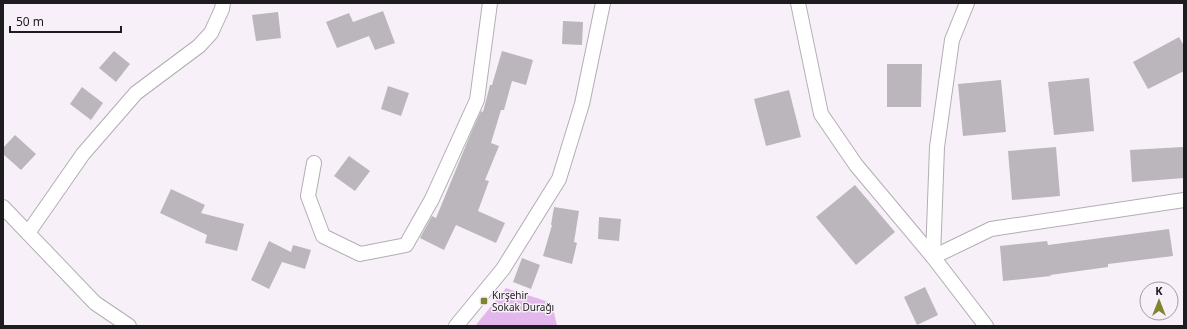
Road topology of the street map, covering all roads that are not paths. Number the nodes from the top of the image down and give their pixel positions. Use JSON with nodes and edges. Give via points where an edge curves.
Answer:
{"nodes":[{"id":1,"x":223,"y":3,"type":"edge"},
{"id":2,"x":490,"y":3,"type":"edge"},
{"id":3,"x":603,"y":3,"type":"edge"},
{"id":4,"x":798,"y":3,"type":"edge"},
{"id":5,"x":967,"y":3,"type":"edge"},
{"id":6,"x":314,"y":163,"type":"dead end"},
{"id":7,"x":1184,"y":200,"type":"edge"},
{"id":8,"x":3,"y":207,"type":"edge"},
{"id":9,"x":28,"y":233,"type":"junction"},
{"id":10,"x":933,"y":257,"type":"junction"},
{"id":11,"x":460,"y":321,"type":"edge"},
{"id":12,"x":129,"y":326,"type":"edge"},
{"id":13,"x":446,"y":326,"type":"edge"},
{"id":14,"x":986,"y":326,"type":"edge"}],
"edges":[{"from":1,"to":9,"type":"street","via":[[211,33],[199,46],[136,93],[83,154]]},
{"from":2,"to":6,"type":"street","via":[[478,100],[432,199],[406,245],[360,254],[323,236],[308,196]]},
{"from":3,"to":11,"type":"street","via":[[582,104],[559,179],[504,269]]},
{"from":4,"to":10,"type":"street","via":[[821,114],[856,165]]},
{"from":5,"to":10,"type":"street","via":[[952,40],[937,147]]},
{"from":7,"to":10,"type":"street","via":[[991,229]]},
{"from":8,"to":9,"type":"street"},
{"from":9,"to":12,"type":"street","via":[[95,303]]},
{"from":10,"to":14,"type":"street"},
{"from":11,"to":13,"type":"street"}]}
